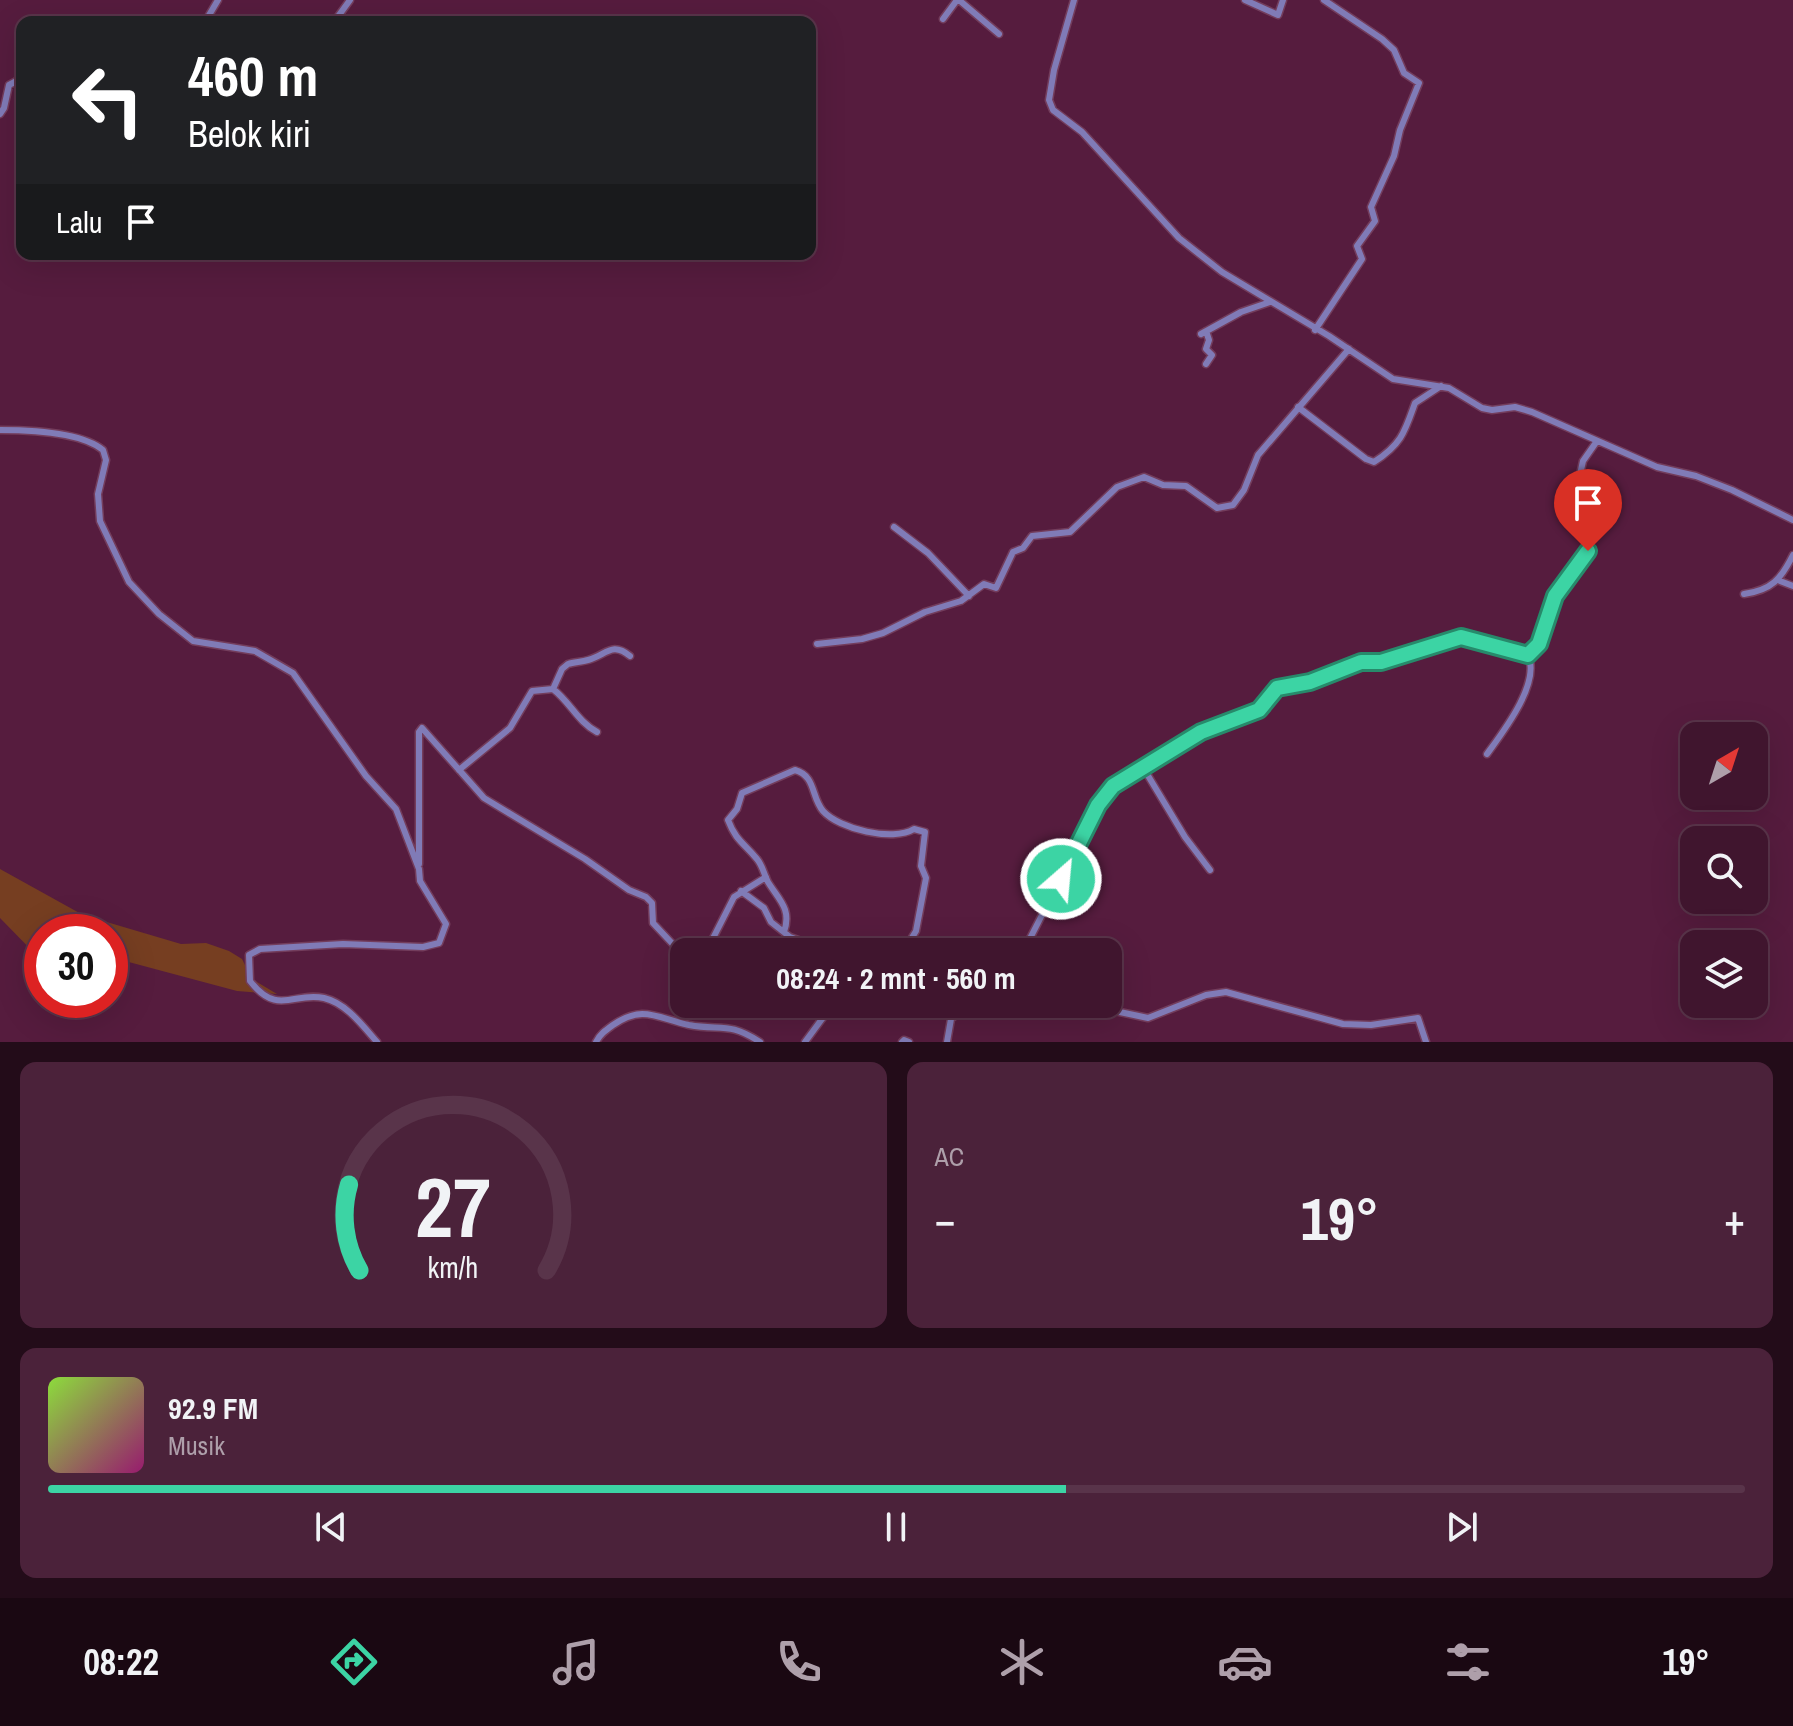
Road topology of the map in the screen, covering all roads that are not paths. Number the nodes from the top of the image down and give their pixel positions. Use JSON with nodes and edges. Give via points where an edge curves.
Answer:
{"nodes":[{"id":1,"x":958,"y":0,"type":"edge"},
{"id":2,"x":1074,"y":0,"type":"edge"},
{"id":3,"x":1245,"y":0,"type":"edge"},
{"id":4,"x":1283,"y":0,"type":"edge"},
{"id":5,"x":1324,"y":0,"type":"edge"},
{"id":6,"x":943,"y":19,"type":"dead end"},
{"id":7,"x":999,"y":34,"type":"dead end"},
{"id":8,"x":16,"y":81,"type":"edge"},
{"id":9,"x":0,"y":85,"type":"edge"},
{"id":10,"x":9,"y":85,"type":"junction"},
{"id":11,"x":0,"y":114,"type":"edge"},
{"id":12,"x":1271,"y":302,"type":"junction"},
{"id":13,"x":1315,"y":330,"type":"junction"},
{"id":14,"x":1349,"y":349,"type":"junction"},
{"id":15,"x":1206,"y":364,"type":"dead end"},
{"id":16,"x":1441,"y":386,"type":"junction"},
{"id":17,"x":1298,"y":407,"type":"junction"},
{"id":18,"x":0,"y":430,"type":"edge"},
{"id":19,"x":1597,"y":441,"type":"junction"},
{"id":20,"x":1793,"y":520,"type":"edge"},
{"id":21,"x":894,"y":527,"type":"dead end"},
{"id":22,"x":1793,"y":555,"type":"edge"},
{"id":23,"x":1780,"y":581,"type":"junction"},
{"id":24,"x":1793,"y":586,"type":"edge"},
{"id":25,"x":1744,"y":594,"type":"dead end"},
{"id":26,"x":969,"y":596,"type":"junction"},
{"id":27,"x":817,"y":644,"type":"dead end"},
{"id":28,"x":1528,"y":655,"type":"junction"},
{"id":29,"x":630,"y":656,"type":"dead end"},
{"id":30,"x":553,"y":689,"type":"junction"},
{"id":31,"x":597,"y":732,"type":"dead end"},
{"id":32,"x":1487,"y":754,"type":"dead end"},
{"id":33,"x":1144,"y":769,"type":"junction"},
{"id":34,"x":459,"y":770,"type":"junction"},
{"id":35,"x":419,"y":869,"type":"junction"},
{"id":36,"x":1210,"y":870,"type":"dead end"},
{"id":37,"x":766,"y":877,"type":"junction"},
{"id":38,"x":741,"y":891,"type":"junction"},
{"id":39,"x":784,"y":932,"type":"junction"},
{"id":40,"x":713,"y":938,"type":"edge"},
{"id":41,"x":793,"y":938,"type":"edge"},
{"id":42,"x":912,"y":938,"type":"edge"},
{"id":43,"x":1030,"y":938,"type":"edge"},
{"id":44,"x":670,"y":941,"type":"edge"},
{"id":45,"x":1122,"y":1012,"type":"edge"},
{"id":46,"x":823,"y":1018,"type":"edge"},
{"id":47,"x":952,"y":1018,"type":"edge"},
{"id":48,"x":377,"y":1042,"type":"edge"},
{"id":49,"x":596,"y":1042,"type":"edge"},
{"id":50,"x":760,"y":1042,"type":"edge"},
{"id":51,"x":805,"y":1042,"type":"edge"},
{"id":52,"x":902,"y":1042,"type":"edge"},
{"id":53,"x":909,"y":1042,"type":"edge"},
{"id":54,"x":947,"y":1042,"type":"edge"},
{"id":55,"x":1426,"y":1042,"type":"edge"}],
"edges":[{"from":1,"to":6,"type":"street"},
{"from":1,"to":7,"type":"street"},
{"from":2,"to":12,"type":"street","via":[[1054,70],[1049,100],[1053,110],[1082,132],[1179,238]]},
{"from":3,"to":4,"type":"street","via":[[1278,15]]},
{"from":5,"to":13,"type":"street","via":[[1390,46],[1404,73],[1419,83],[1371,207],[1375,221],[1357,246],[1362,259]]},
{"from":8,"to":10,"type":"street"},
{"from":9,"to":10,"type":"street"},
{"from":10,"to":11,"type":"street"},
{"from":12,"to":13,"type":"street"},
{"from":12,"to":15,"type":"street","via":[[1204,333],[1212,355]]},
{"from":13,"to":14,"type":"street"},
{"from":14,"to":16,"type":"street","via":[[1393,379]]},
{"from":14,"to":17,"type":"street"},
{"from":16,"to":17,"type":"street","via":[[1415,403],[1409,427],[1374,462]]},
{"from":16,"to":19,"type":"street","via":[[1482,408],[1515,407]]},
{"from":17,"to":26,"type":"street","via":[[1258,455],[1233,505],[1217,508],[1186,486],[1144,477],[1117,487],[1070,532],[1032,536],[1013,552],[996,588],[984,584]]},
{"from":18,"to":35,"type":"street","via":[[31,430],[103,450],[100,521],[129,582],[193,641],[255,651],[293,673],[396,809]]},
{"from":19,"to":20,"type":"street","via":[[1732,490]]},
{"from":19,"to":28,"type":"street","via":[[1583,461],[1576,493],[1593,510],[1588,551],[1555,596],[1539,644]]},
{"from":21,"to":26,"type":"street"},
{"from":22,"to":23,"type":"street"},
{"from":23,"to":24,"type":"street"},
{"from":23,"to":25,"type":"street"},
{"from":26,"to":27,"type":"street","via":[[871,638]]},
{"from":28,"to":32,"type":"street","via":[[1532,666],[1524,694]]},
{"from":28,"to":33,"type":"street","via":[[1461,637],[1381,662],[1361,662],[1310,682],[1277,688],[1259,710],[1201,732]]},
{"from":29,"to":30,"type":"street","via":[[614,647],[568,664]]},
{"from":30,"to":31,"type":"street","via":[[582,723]]},
{"from":30,"to":34,"type":"street","via":[[532,691],[510,728]]},
{"from":33,"to":36,"type":"street"},
{"from":33,"to":43,"type":"street","via":[[1102,798]]},
{"from":34,"to":35,"type":"street","via":[[420,728]]},
{"from":34,"to":44,"type":"street","via":[[490,802],[646,897],[652,903],[653,923]]},
{"from":35,"to":48,"type":"street","via":[[420,881],[446,924],[439,943],[279,947],[249,955],[254,986],[285,1002],[315,997],[332,1001]]},
{"from":37,"to":38,"type":"street"},
{"from":37,"to":39,"type":"street","via":[[785,903]]},
{"from":37,"to":42,"type":"street","via":[[734,836],[729,817],[740,794],[801,771],[823,811],[851,828],[902,834],[923,830],[921,866],[926,878]]},
{"from":38,"to":39,"type":"street"},
{"from":38,"to":40,"type":"street"},
{"from":39,"to":41,"type":"street"},
{"from":45,"to":55,"type":"street","via":[[1148,1018],[1226,992],[1343,1024],[1418,1018]]},
{"from":46,"to":51,"type":"street"},
{"from":47,"to":54,"type":"street"},
{"from":49,"to":50,"type":"street","via":[[629,1014],[647,1013],[691,1025],[732,1027]]},
{"from":52,"to":53,"type":"street"}]}
